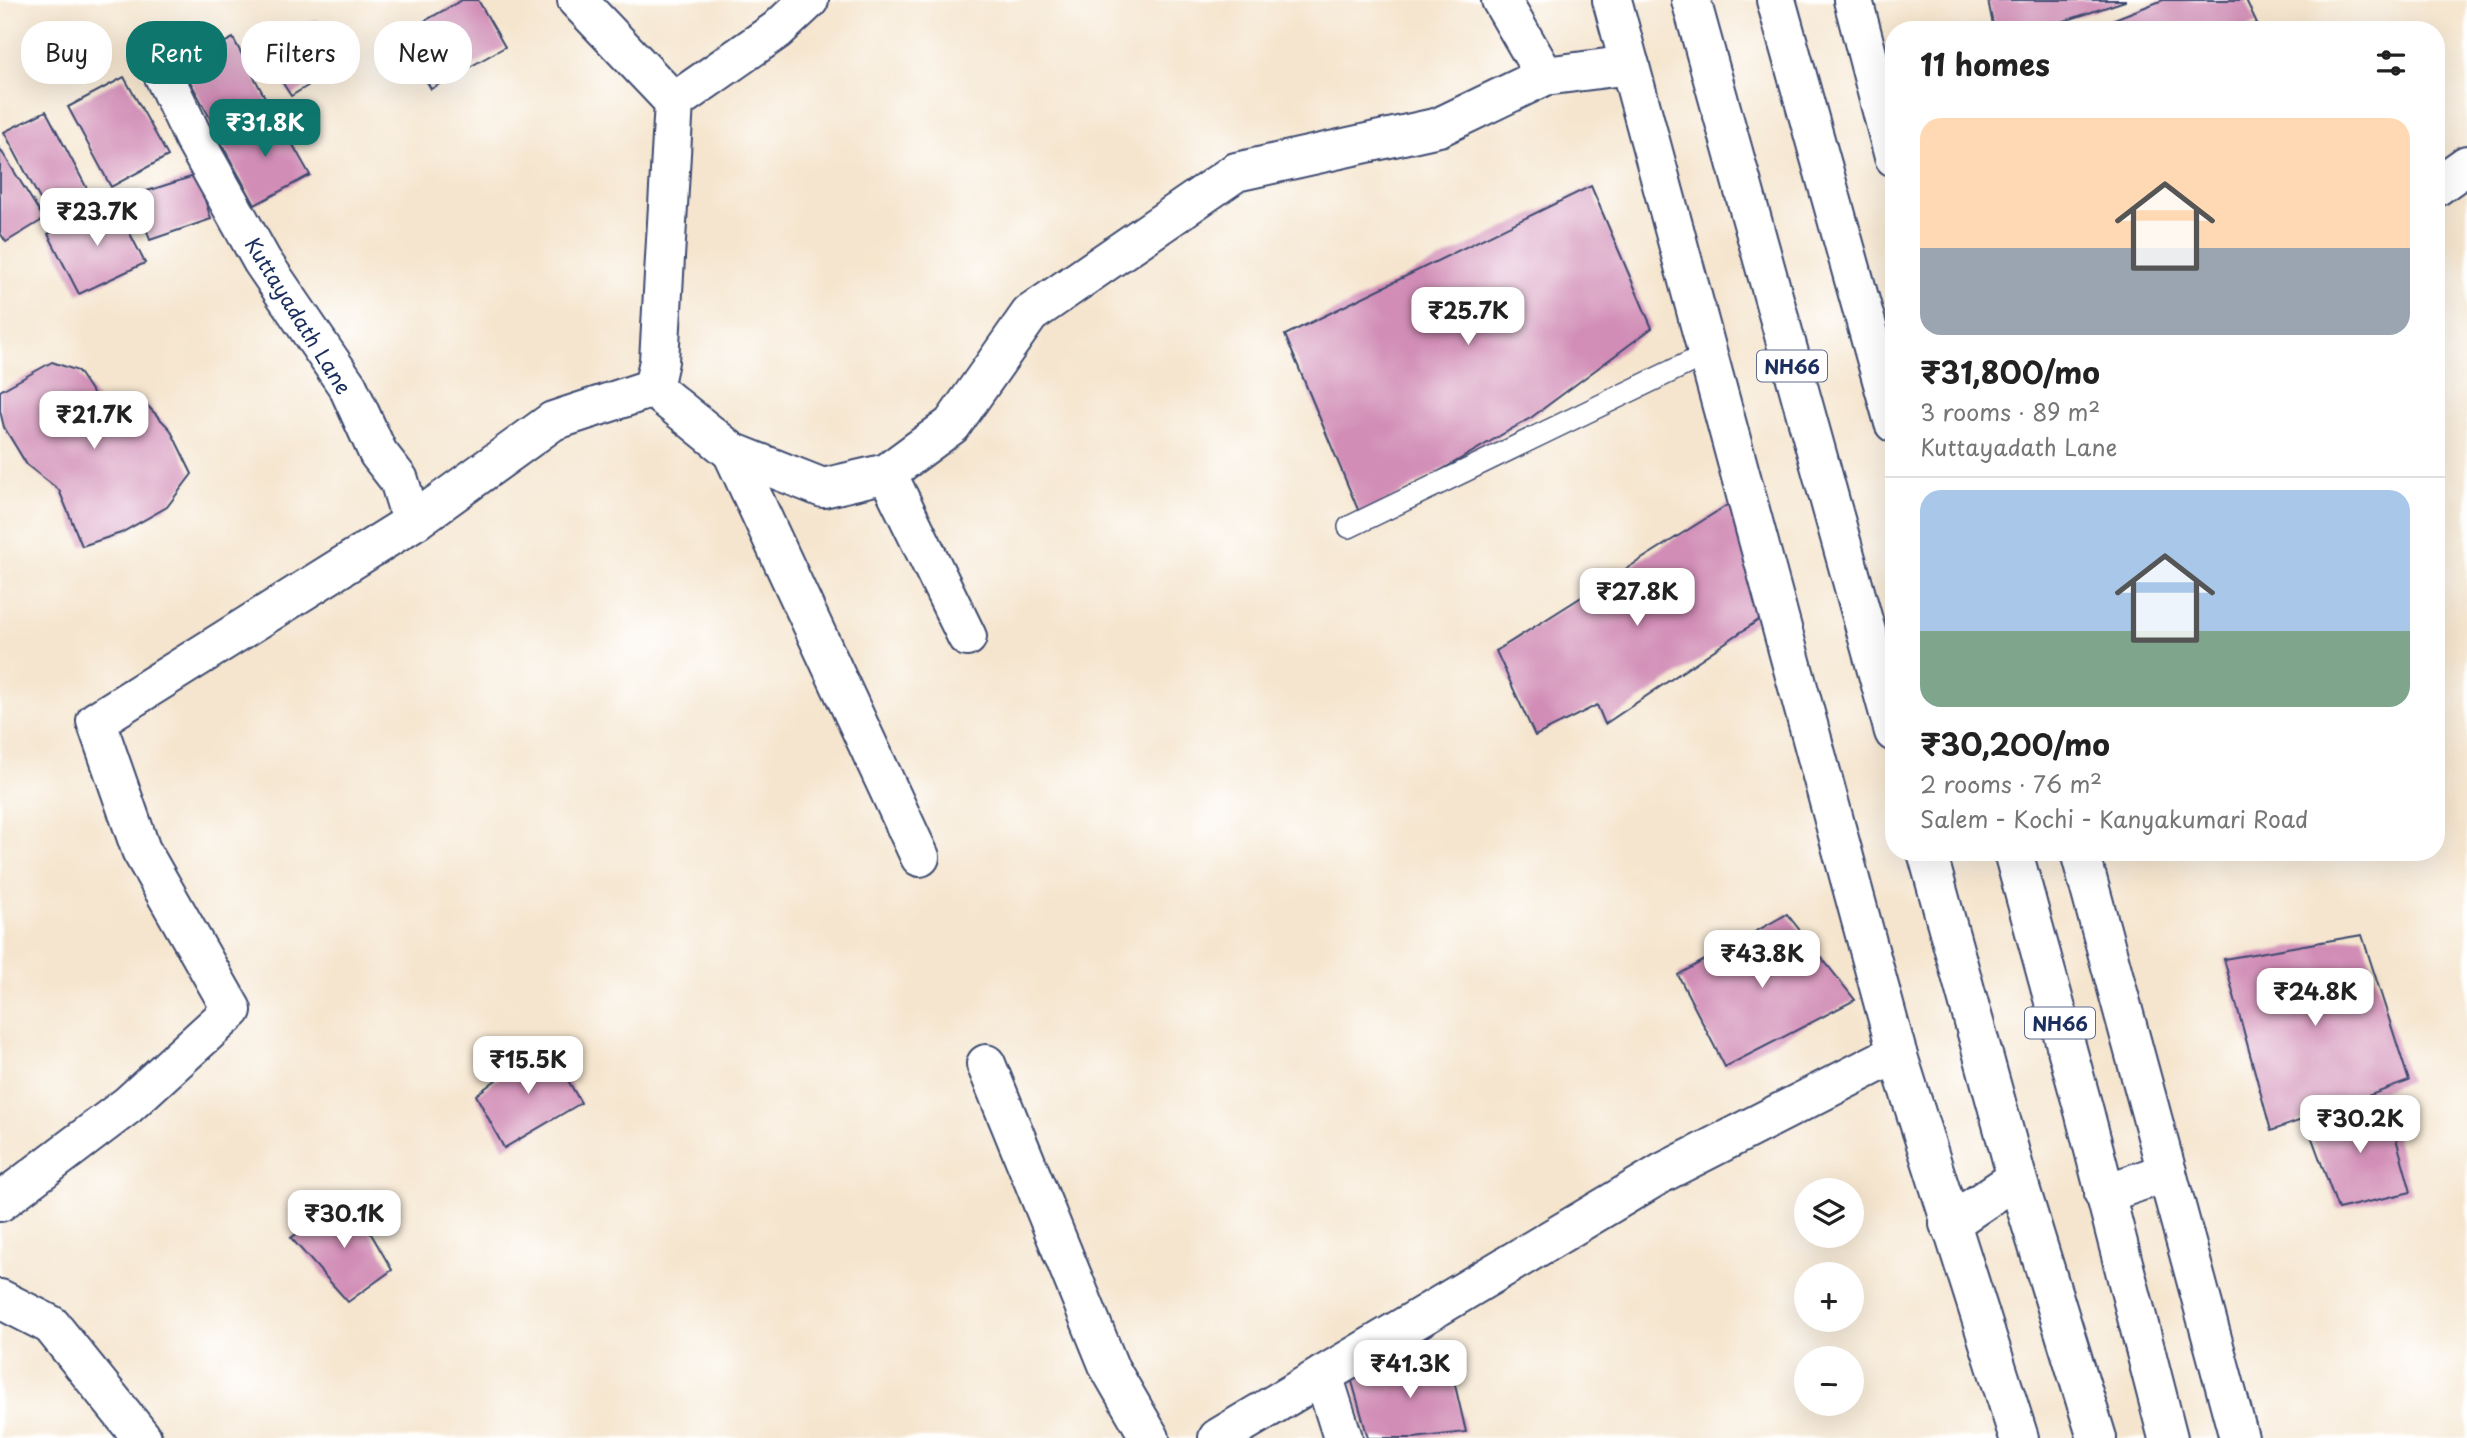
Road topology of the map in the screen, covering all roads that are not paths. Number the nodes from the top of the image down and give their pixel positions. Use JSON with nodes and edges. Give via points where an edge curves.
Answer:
{"nodes":[{"id":1,"x":577,"y":0,"type":"edge"},
{"id":2,"x":809,"y":0,"type":"edge"},
{"id":3,"x":1501,"y":0,"type":"edge"},
{"id":4,"x":1612,"y":0,"type":"edge"},
{"id":5,"x":1691,"y":0,"type":"edge"},
{"id":6,"x":1776,"y":0,"type":"edge"},
{"id":7,"x":1853,"y":0,"type":"edge"},
{"id":8,"x":1630,"y":65,"type":"junction"},
{"id":9,"x":1545,"y":76,"type":"junction"},
{"id":10,"x":168,"y":84,"type":"edge"},
{"id":11,"x":674,"y":102,"type":"junction"},
{"id":12,"x":1885,"y":123,"type":"edge"},
{"id":13,"x":2467,"y":165,"type":"edge"},
{"id":14,"x":2445,"y":181,"type":"edge"},
{"id":15,"x":1709,"y":353,"type":"junction"},
{"id":16,"x":653,"y":388,"type":"junction"},
{"id":17,"x":1885,"y":391,"type":"edge"},
{"id":18,"x":732,"y":452,"type":"junction"},
{"id":19,"x":887,"y":473,"type":"junction"},
{"id":20,"x":416,"y":520,"type":"junction"},
{"id":21,"x":1349,"y":527,"type":"dead end"},
{"id":22,"x":967,"y":637,"type":"dead end"},
{"id":23,"x":1885,"y":700,"type":"edge"},
{"id":24,"x":920,"y":857,"type":"dead end"},
{"id":25,"x":1929,"y":861,"type":"edge"},
{"id":26,"x":2015,"y":861,"type":"edge"},
{"id":27,"x":2082,"y":861,"type":"edge"},
{"id":28,"x":1897,"y":1053,"type":"junction"},
{"id":29,"x":986,"y":1065,"type":"dead end"},
{"id":30,"x":2167,"y":1172,"type":"junction"},
{"id":31,"x":2017,"y":1178,"type":"junction"},
{"id":32,"x":2104,"y":1194,"type":"junction"},
{"id":33,"x":0,"y":1202,"type":"edge"},
{"id":34,"x":1949,"y":1224,"type":"junction"},
{"id":35,"x":0,"y":1298,"type":"edge"},
{"id":36,"x":1323,"y":1375,"type":"junction"},
{"id":37,"x":142,"y":1438,"type":"edge"},
{"id":38,"x":1150,"y":1438,"type":"edge"},
{"id":39,"x":1218,"y":1438,"type":"edge"},
{"id":40,"x":1343,"y":1438,"type":"edge"},
{"id":41,"x":2019,"y":1438,"type":"edge"},
{"id":42,"x":2097,"y":1438,"type":"edge"},
{"id":43,"x":2168,"y":1438,"type":"edge"},
{"id":44,"x":2239,"y":1438,"type":"edge"}],
"edges":[{"from":1,"to":11,"type":"main road"},
{"from":2,"to":11,"type":"main road","via":[[777,30]]},
{"from":3,"to":9,"type":"main road"},
{"from":4,"to":8,"type":"main road"},
{"from":5,"to":23,"type":"main road","number":"NH66"},
{"from":6,"to":17,"type":"main road"},
{"from":7,"to":12,"type":"main road"},
{"from":8,"to":9,"type":"main road"},
{"from":8,"to":15,"type":"main road"},
{"from":9,"to":19,"type":"main road","via":[[1438,127],[1236,172],[1030,314],[953,425]]},
{"from":10,"to":20,"type":"main road","name":"Kuttayadath Lane","via":[[262,261],[348,387]]},
{"from":11,"to":16,"type":"main road","via":[[659,361]]},
{"from":13,"to":14,"type":"main road"},
{"from":15,"to":21,"type":"lane"},
{"from":15,"to":28,"type":"main road"},
{"from":16,"to":18,"type":"main road"},
{"from":16,"to":20,"type":"main road","via":[[553,421]]},
{"from":18,"to":19,"type":"main road","via":[[823,488]]},
{"from":18,"to":24,"type":"main road"},
{"from":19,"to":22,"type":"main road"},
{"from":20,"to":33,"type":"main road","via":[[96,720],[141,850],[232,1010],[128,1105]]},
{"from":25,"to":31,"type":"main road"},
{"from":26,"to":32,"type":"main road","number":"NH66"},
{"from":27,"to":30,"type":"main road"},
{"from":28,"to":34,"type":"main road"},
{"from":28,"to":36,"type":"main road","via":[[1662,1173]]},
{"from":29,"to":38,"type":"main road","via":[[1109,1367]]},
{"from":30,"to":32,"type":"main road"},
{"from":30,"to":44,"type":"main road"},
{"from":31,"to":34,"type":"main road"},
{"from":31,"to":42,"type":"main road"},
{"from":32,"to":43,"type":"main road","number":"NH66"},
{"from":34,"to":41,"type":"main road"},
{"from":35,"to":37,"type":"main road","via":[[51,1325]]},
{"from":36,"to":39,"type":"main road"},
{"from":36,"to":40,"type":"main road"}]}
